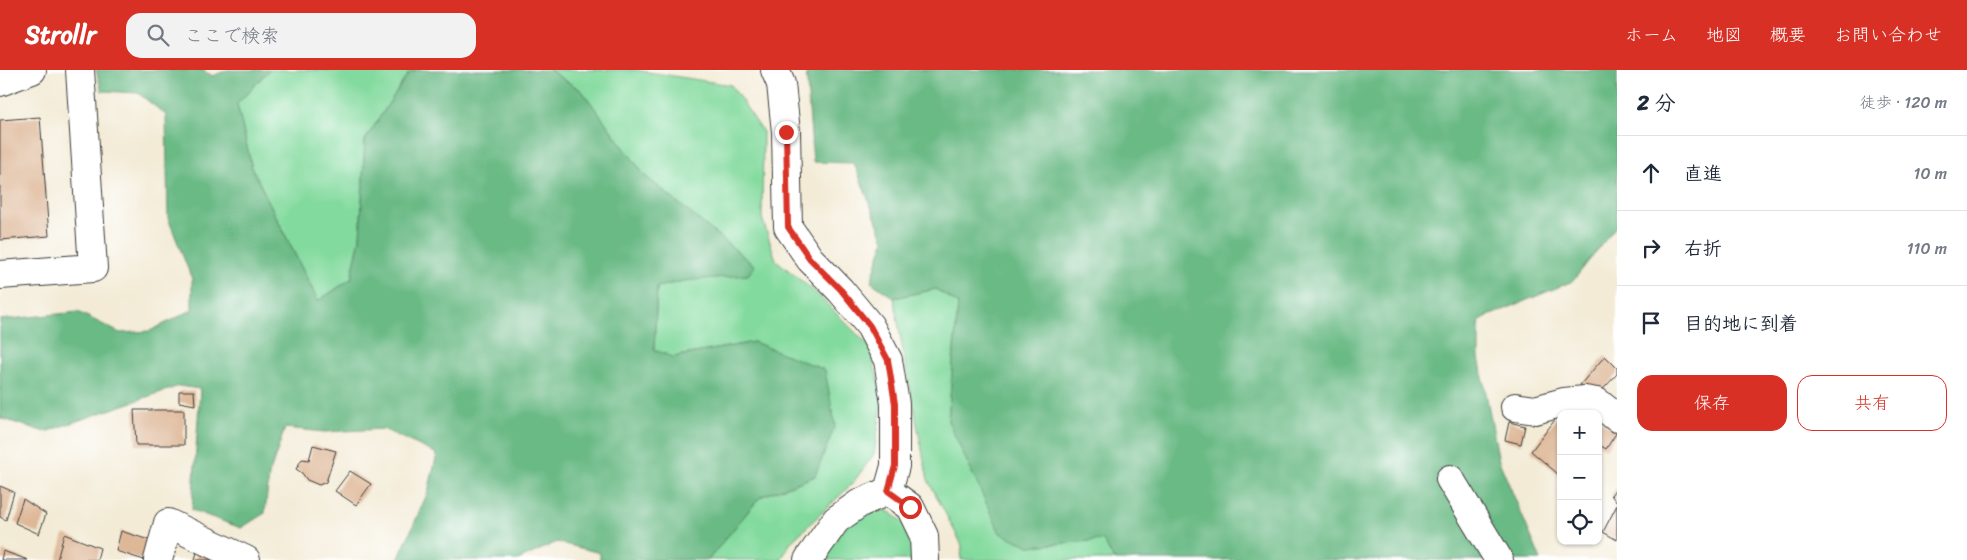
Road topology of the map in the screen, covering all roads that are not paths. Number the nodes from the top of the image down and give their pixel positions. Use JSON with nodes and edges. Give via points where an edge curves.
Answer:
{"nodes":[{"id":1,"x":32,"y":70,"type":"edge"},
{"id":2,"x":80,"y":70,"type":"edge"},
{"id":3,"x":776,"y":70,"type":"edge"},
{"id":4,"x":0,"y":82,"type":"edge"},
{"id":5,"x":0,"y":275,"type":"edge"},
{"id":6,"x":1515,"y":407,"type":"dead end"},
{"id":7,"x":1617,"y":418,"type":"edge"},
{"id":8,"x":1450,"y":479,"type":"dead end"},
{"id":9,"x":888,"y":491,"type":"junction"},
{"id":10,"x":158,"y":560,"type":"edge"},
{"id":11,"x":246,"y":560,"type":"edge"},
{"id":12,"x":808,"y":560,"type":"edge"},
{"id":13,"x":925,"y":560,"type":"edge"},
{"id":14,"x":1499,"y":560,"type":"edge"}],
"edges":[{"from":1,"to":4,"type":"street"},
{"from":2,"to":5,"type":"street","via":[[93,268]]},
{"from":3,"to":9,"type":"street","via":[[781,84],[786,132],[788,227],[810,259],[870,326],[888,360],[895,412],[895,466]]},
{"from":6,"to":7,"type":"street","via":[[1535,410],[1585,400],[1597,402]]},
{"from":8,"to":14,"type":"street"},
{"from":9,"to":12,"type":"street","via":[[860,503],[836,520]]},
{"from":9,"to":13,"type":"street","via":[[910,507],[924,536]]},
{"from":10,"to":11,"type":"street","via":[[168,524]]}]}
